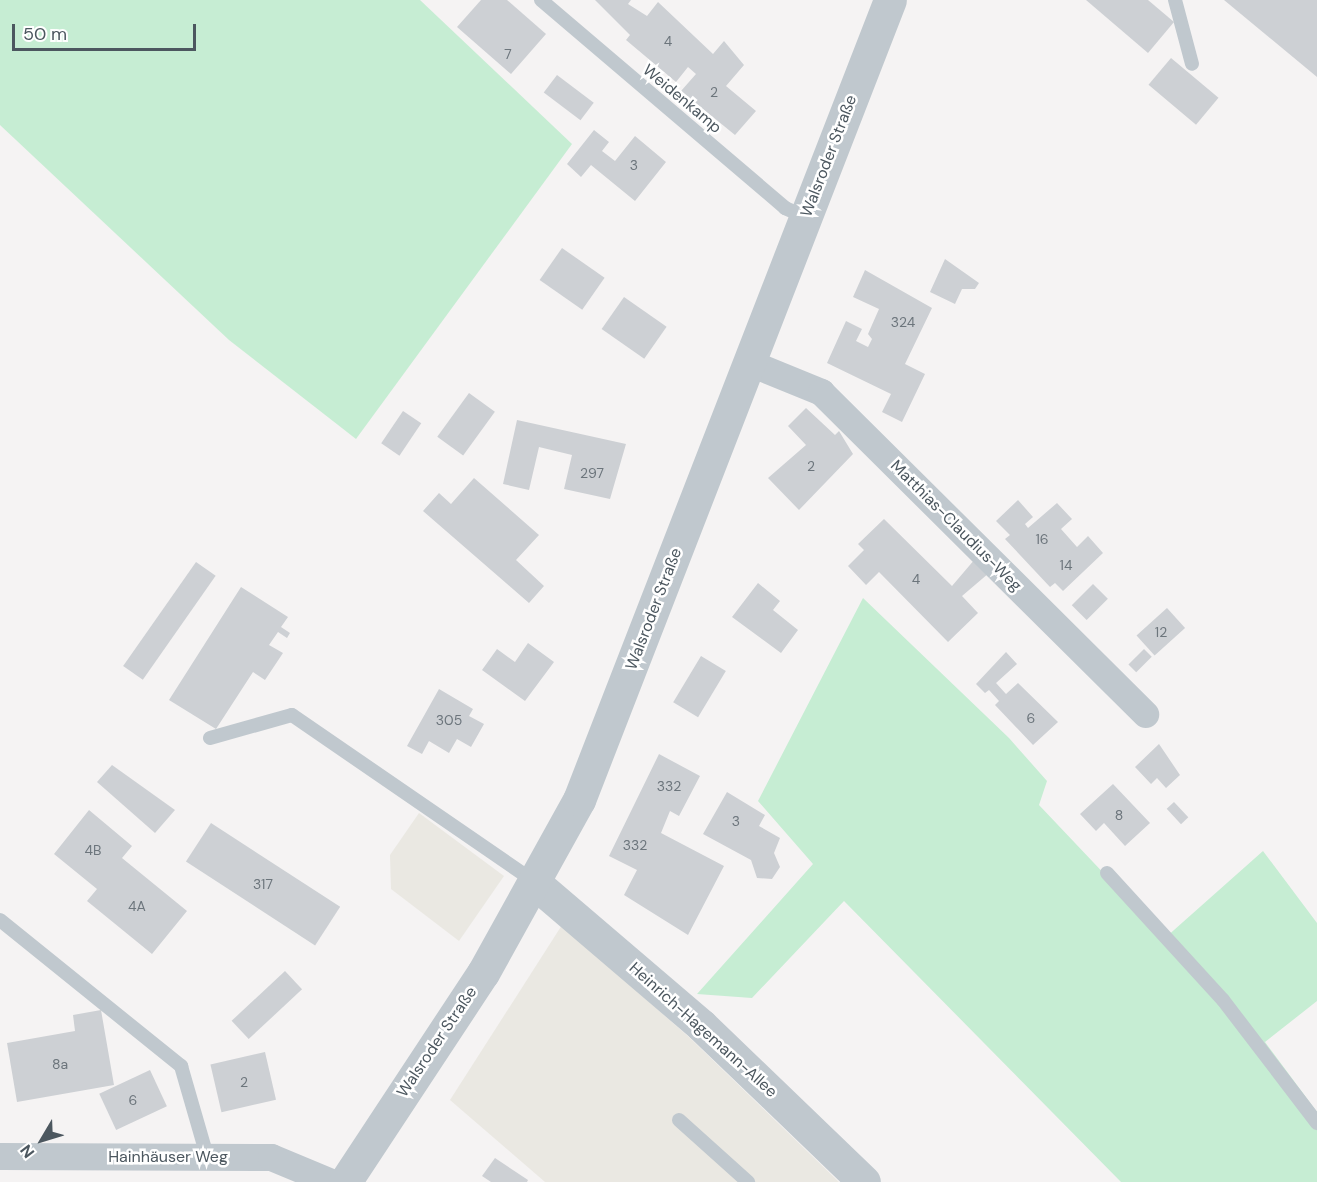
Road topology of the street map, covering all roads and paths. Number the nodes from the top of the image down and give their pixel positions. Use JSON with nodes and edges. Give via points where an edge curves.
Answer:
{"nodes":[{"id":1,"x":541,"y":0,"type":"edge"},
{"id":2,"x":890,"y":0,"type":"edge"},
{"id":3,"x":1175,"y":0,"type":"edge"},
{"id":4,"x":1192,"y":63,"type":"dead end"},
{"id":5,"x":806,"y":217,"type":"junction"},
{"id":6,"x":750,"y":363,"type":"junction"},
{"id":7,"x":1145,"y":714,"type":"dead end"},
{"id":8,"x":210,"y":738,"type":"dead end"},
{"id":9,"x":1107,"y":873,"type":"dead end"},
{"id":10,"x":536,"y":884,"type":"junction"},
{"id":11,"x":0,"y":920,"type":"edge"},
{"id":12,"x":679,"y":1120,"type":"dead end"},
{"id":13,"x":1317,"y":1123,"type":"edge"},
{"id":14,"x":0,"y":1156,"type":"edge"},
{"id":15,"x":207,"y":1156,"type":"junction"},
{"id":16,"x":331,"y":1182,"type":"edge"},
{"id":17,"x":345,"y":1182,"type":"edge"},
{"id":18,"x":748,"y":1182,"type":"edge"},
{"id":19,"x":864,"y":1182,"type":"edge"}],
"edges":[{"from":1,"to":5,"type":"lane","name":"Weidenkamp","via":[[785,208]]},
{"from":2,"to":5,"type":"street","name":"Walsroder Straße"},
{"from":3,"to":4,"type":"lane"},
{"from":5,"to":6,"type":"street","name":"Walsroder Straße"},
{"from":6,"to":7,"type":"street","name":"Matthias-Claudius-Weg","via":[[821,392]]},
{"from":6,"to":10,"type":"street","name":"Walsroder Straße","via":[[579,800]]},
{"from":8,"to":10,"type":"lane","via":[[292,715]]},
{"from":9,"to":13,"type":"lane","via":[[1224,1000]]},
{"from":10,"to":17,"type":"street","name":"Walsroder Straße"},
{"from":10,"to":19,"type":"street","name":"Heinrich-Hagemann-Allee","via":[[700,1024]]},
{"from":11,"to":15,"type":"lane","via":[[181,1066]]},
{"from":12,"to":18,"type":"lane"},
{"from":14,"to":15,"type":"street","name":"Hainhäuser Weg"},
{"from":15,"to":16,"type":"street","name":"Hainhäuser Weg","via":[[271,1157]]}]}
